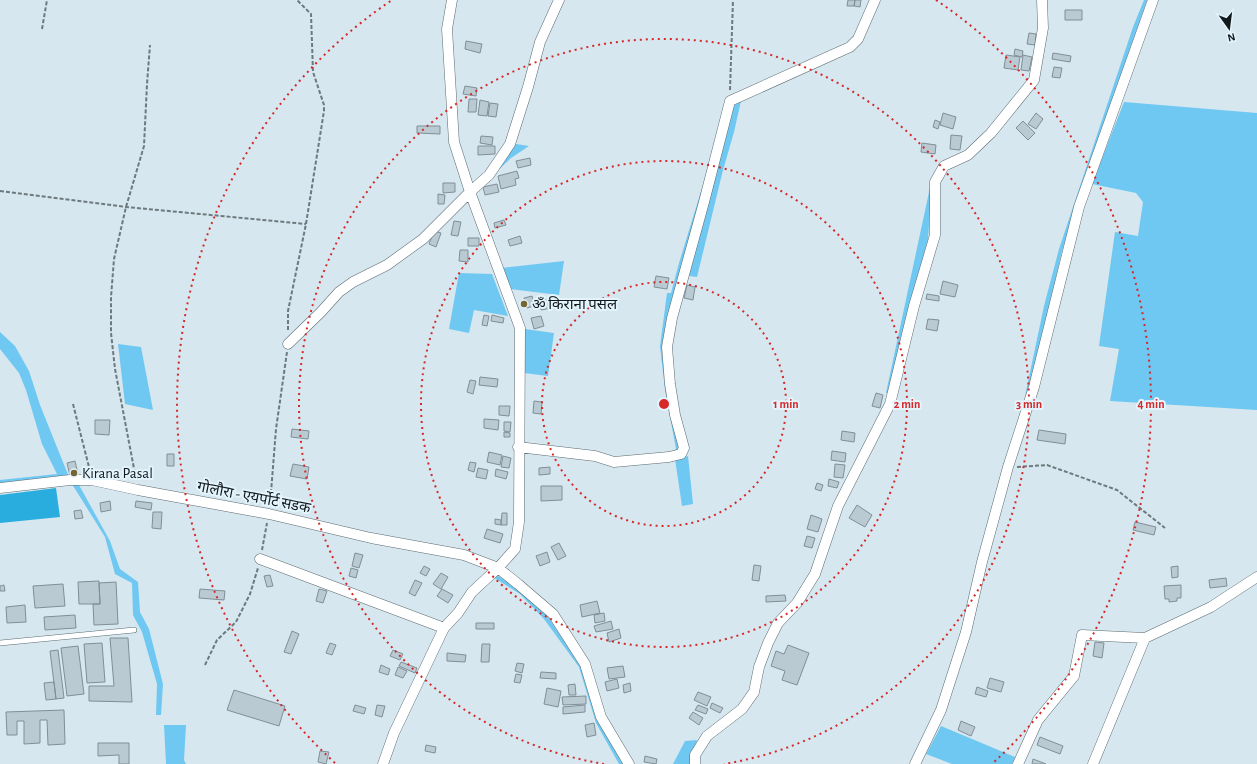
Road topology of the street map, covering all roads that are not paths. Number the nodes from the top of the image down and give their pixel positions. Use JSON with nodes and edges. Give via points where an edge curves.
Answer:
{"nodes":[{"id":1,"x":452,"y":0,"type":"edge"},
{"id":2,"x":559,"y":0,"type":"edge"},
{"id":3,"x":875,"y":0,"type":"edge"},
{"id":4,"x":1042,"y":0,"type":"edge"},
{"id":5,"x":1153,"y":0,"type":"edge"},
{"id":6,"x":470,"y":192,"type":"junction"},
{"id":7,"x":288,"y":344,"type":"dead end"},
{"id":8,"x":518,"y":447,"type":"junction"},
{"id":9,"x":0,"y":488,"type":"edge"},
{"id":10,"x":260,"y":559,"type":"dead end"},
{"id":11,"x":498,"y":568,"type":"junction"},
{"id":12,"x":1257,"y":577,"type":"edge"},
{"id":13,"x":444,"y":628,"type":"junction"},
{"id":14,"x":134,"y":630,"type":"dead end"},
{"id":15,"x":1145,"y":638,"type":"junction"},
{"id":16,"x":0,"y":643,"type":"edge"},
{"id":17,"x":383,"y":764,"type":"edge"},
{"id":18,"x":629,"y":764,"type":"edge"},
{"id":19,"x":695,"y":764,"type":"edge"},
{"id":20,"x":915,"y":764,"type":"edge"},
{"id":21,"x":1018,"y":764,"type":"edge"},
{"id":22,"x":1093,"y":764,"type":"edge"}],
"edges":[{"from":1,"to":6,"type":"street","via":[[447,29],[454,142]]},
{"from":2,"to":6,"type":"street","via":[[540,42],[510,144],[489,175]]},
{"from":3,"to":8,"type":"street","via":[[858,39],[850,47],[730,101],[672,318],[667,347],[675,415],[684,448],[681,454],[614,462],[595,456]]},
{"from":4,"to":19,"type":"street","via":[[1043,28],[1034,80],[991,133],[968,155],[944,166],[935,182],[936,236],[914,306],[890,404],[838,506],[815,574],[797,603],[778,624],[768,643],[759,667],[754,692],[742,709],[707,736],[695,755]]},
{"from":5,"to":20,"type":"street","via":[[1079,207],[1034,387],[1008,467],[966,632],[941,710]]},
{"from":6,"to":7,"type":"street","via":[[423,239],[387,265],[338,292]]},
{"from":6,"to":8,"type":"street","via":[[520,328]]},
{"from":8,"to":11,"type":"street","via":[[518,522],[515,549]]},
{"from":9,"to":11,"type":"street","name":"गोलौरा - एयर्पोर्ट सडक","via":[[92,480],[464,555]]},
{"from":10,"to":13,"type":"street"},
{"from":11,"to":13,"type":"street","via":[[472,592]]},
{"from":11,"to":18,"type":"street","name":"गोलौरा - एयर्पोर्ट सडक","via":[[553,614],[585,664],[601,717]]},
{"from":12,"to":15,"type":"street","via":[[1211,607]]},
{"from":13,"to":17,"type":"street","via":[[394,732]]},
{"from":14,"to":16,"type":"lane"},
{"from":15,"to":21,"type":"street","via":[[1082,635],[1074,676],[1038,720]]},
{"from":15,"to":22,"type":"street"}]}
